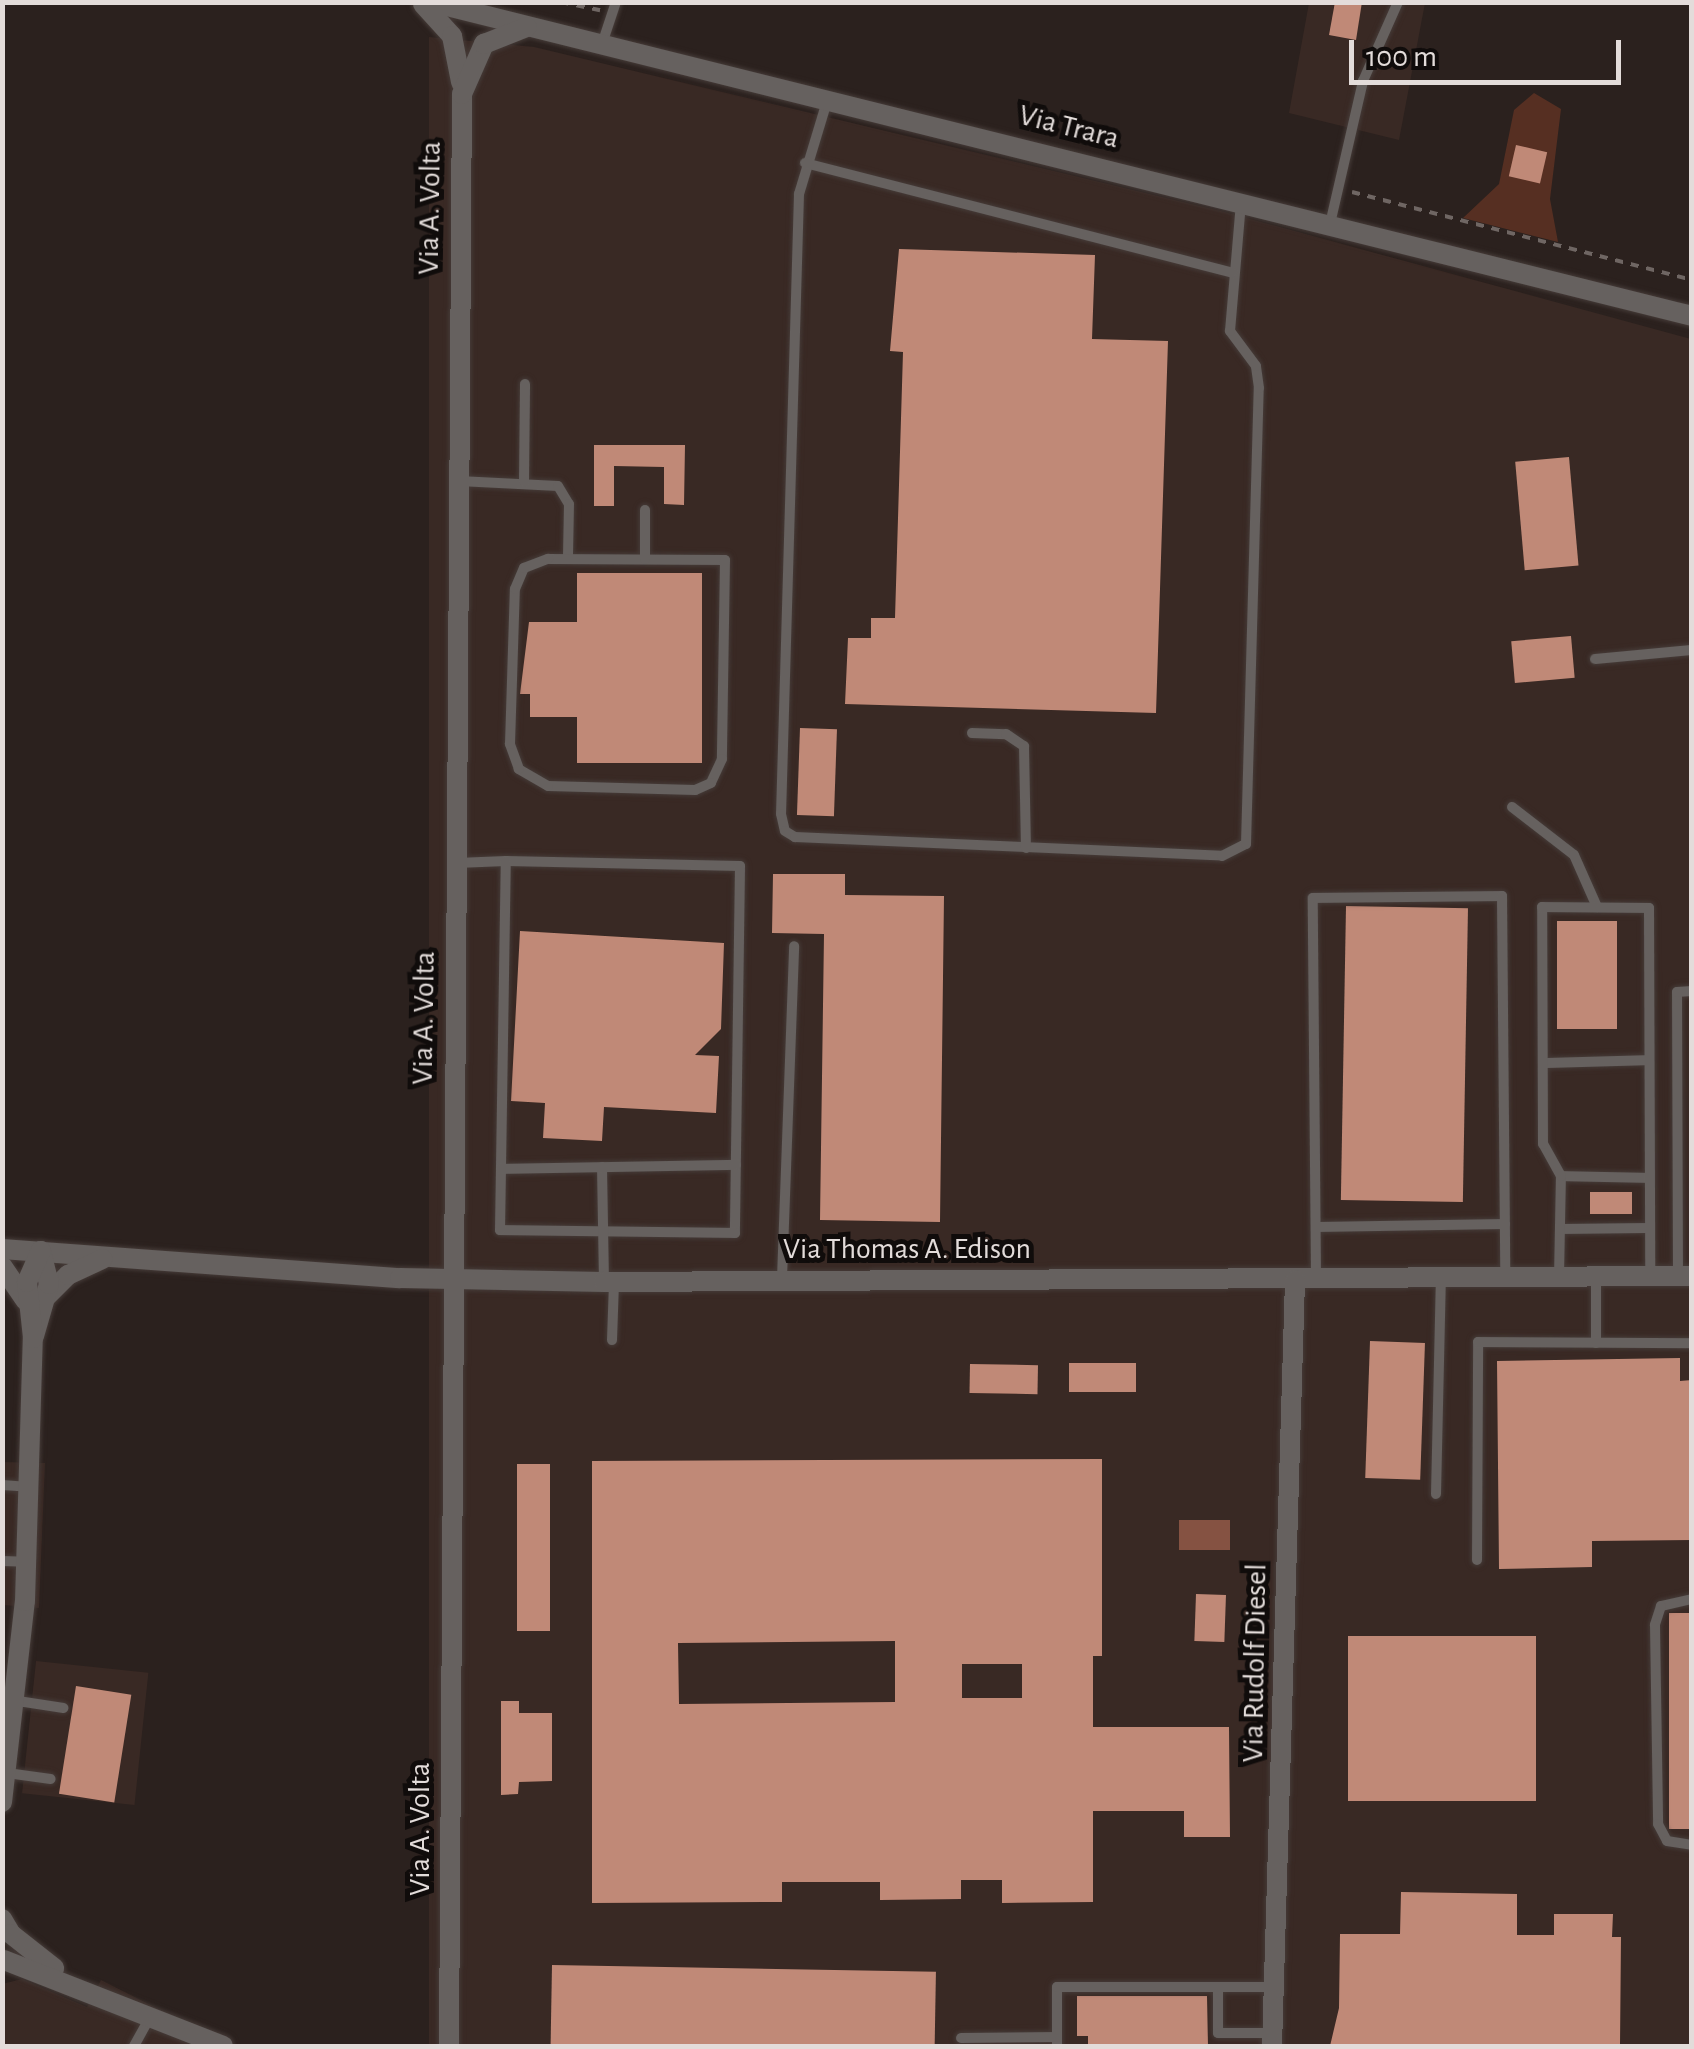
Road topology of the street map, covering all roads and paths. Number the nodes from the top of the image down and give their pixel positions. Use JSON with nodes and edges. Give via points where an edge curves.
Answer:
{"nodes":[{"id":1,"x":419,"y":2,"type":"edge"},
{"id":2,"x":432,"y":2,"type":"edge"},
{"id":3,"x":560,"y":2,"type":"edge"},
{"id":4,"x":1398,"y":2,"type":"edge"},
{"id":5,"x":615,"y":8,"type":"edge"},
{"id":6,"x":527,"y":26,"type":"junction"},
{"id":7,"x":602,"y":44,"type":"junction"},
{"id":8,"x":462,"y":94,"type":"junction"},
{"id":9,"x":828,"y":98,"type":"junction"},
{"id":10,"x":804,"y":163,"type":"junction"},
{"id":11,"x":1338,"y":188,"type":"junction"},
{"id":12,"x":1242,"y":202,"type":"junction"},
{"id":13,"x":1330,"y":224,"type":"junction"},
{"id":14,"x":1232,"y":274,"type":"junction"},
{"id":15,"x":1692,"y":280,"type":"edge"},
{"id":16,"x":1692,"y":316,"type":"edge"},
{"id":17,"x":525,"y":384,"type":"dead end"},
{"id":18,"x":458,"y":481,"type":"junction"},
{"id":19,"x":524,"y":482,"type":"junction"},
{"id":20,"x":645,"y":510,"type":"dead end"},
{"id":21,"x":568,"y":558,"type":"junction"},
{"id":22,"x":645,"y":560,"type":"junction"},
{"id":23,"x":1692,"y":650,"type":"edge"},
{"id":24,"x":1594,"y":658,"type":"dead end"},
{"id":25,"x":972,"y":733,"type":"dead end"},
{"id":26,"x":1512,"y":807,"type":"dead end"},
{"id":27,"x":1026,"y":848,"type":"junction"},
{"id":28,"x":506,"y":861,"type":"junction"},
{"id":29,"x":456,"y":863,"type":"junction"},
{"id":30,"x":1597,"y":908,"type":"junction"},
{"id":31,"x":794,"y":946,"type":"dead end"},
{"id":32,"x":1692,"y":992,"type":"edge"},
{"id":33,"x":1648,"y":1060,"type":"junction"},
{"id":34,"x":1543,"y":1063,"type":"junction"},
{"id":35,"x":736,"y":1166,"type":"junction"},
{"id":36,"x":602,"y":1167,"type":"junction"},
{"id":37,"x":501,"y":1169,"type":"junction"},
{"id":38,"x":1560,"y":1176,"type":"junction"},
{"id":39,"x":1648,"y":1178,"type":"junction"},
{"id":40,"x":1678,"y":1219,"type":"junction"},
{"id":41,"x":1692,"y":1219,"type":"edge"},
{"id":42,"x":1505,"y":1224,"type":"junction"},
{"id":43,"x":1316,"y":1226,"type":"junction"},
{"id":44,"x":1648,"y":1228,"type":"junction"},
{"id":45,"x":1560,"y":1229,"type":"junction"},
{"id":46,"x":603,"y":1232,"type":"junction"},
{"id":47,"x":2,"y":1249,"type":"edge"},
{"id":48,"x":41,"y":1251,"type":"junction"},
{"id":49,"x":123,"y":1257,"type":"junction"},
{"id":50,"x":2,"y":1266,"type":"edge"},
{"id":51,"x":1650,"y":1275,"type":"junction"},
{"id":52,"x":1559,"y":1276,"type":"junction"},
{"id":53,"x":1596,"y":1276,"type":"junction"},
{"id":54,"x":1685,"y":1276,"type":"edge"},
{"id":55,"x":1505,"y":1277,"type":"junction"},
{"id":56,"x":782,"y":1278,"type":"junction"},
{"id":57,"x":1442,"y":1278,"type":"junction"},
{"id":58,"x":452,"y":1279,"type":"junction"},
{"id":59,"x":1305,"y":1280,"type":"junction"},
{"id":60,"x":609,"y":1282,"type":"junction"},
{"id":61,"x":47,"y":1296,"type":"junction"},
{"id":62,"x":26,"y":1300,"type":"junction"},
{"id":63,"x":34,"y":1338,"type":"junction"},
{"id":64,"x":612,"y":1340,"type":"dead end"},
{"id":65,"x":1596,"y":1342,"type":"junction"},
{"id":66,"x":1692,"y":1343,"type":"edge"},
{"id":67,"x":2,"y":1485,"type":"edge"},
{"id":68,"x":29,"y":1487,"type":"junction"},
{"id":69,"x":1436,"y":1494,"type":"dead end"},
{"id":70,"x":1477,"y":1560,"type":"dead end"},
{"id":71,"x":2,"y":1561,"type":"edge"},
{"id":72,"x":26,"y":1562,"type":"junction"},
{"id":73,"x":1692,"y":1599,"type":"edge"},
{"id":74,"x":18,"y":1702,"type":"junction"},
{"id":75,"x":63,"y":1708,"type":"dead end"},
{"id":76,"x":7,"y":1773,"type":"junction"},
{"id":77,"x":51,"y":1779,"type":"dead end"},
{"id":78,"x":2,"y":1802,"type":"edge"},
{"id":79,"x":1692,"y":1845,"type":"edge"},
{"id":80,"x":5,"y":1922,"type":"edge"},
{"id":81,"x":3,"y":1960,"type":"edge"},
{"id":82,"x":74,"y":1983,"type":"junction"},
{"id":83,"x":1218,"y":1987,"type":"junction"},
{"id":84,"x":1276,"y":1987,"type":"junction"},
{"id":85,"x":149,"y":2019,"type":"junction"},
{"id":86,"x":449,"y":2021,"type":"junction"},
{"id":87,"x":961,"y":2038,"type":"dead end"},
{"id":88,"x":1273,"y":2040,"type":"edge"},
{"id":89,"x":1057,"y":2042,"type":"edge"},
{"id":90,"x":134,"y":2046,"type":"edge"},
{"id":91,"x":223,"y":2046,"type":"edge"},
{"id":92,"x":432,"y":2046,"type":"edge"},
{"id":93,"x":449,"y":2046,"type":"edge"}],
"edges":[{"from":1,"to":8,"type":"street","via":[[440,16],[452,36]]},
{"from":2,"to":6,"type":"street","name":"Via Trara"},
{"from":3,"to":5,"type":"path"},
{"from":4,"to":11,"type":"lane","via":[[1363,80]]},
{"from":5,"to":7,"type":"lane"},
{"from":6,"to":7,"type":"street","name":"Via Trara"},
{"from":6,"to":8,"type":"street","name":"Via A. Volta","via":[[484,44]]},
{"from":7,"to":9,"type":"street","name":"Via Trara"},
{"from":8,"to":18,"type":"street","name":"Via A. Volta"},
{"from":9,"to":10,"type":"lane"},
{"from":9,"to":12,"type":"street","name":"Via Trara"},
{"from":10,"to":14,"type":"lane"},
{"from":10,"to":27,"type":"lane","via":[[783,826],[802,839]]},
{"from":11,"to":13,"type":"lane"},
{"from":11,"to":15,"type":"path"},
{"from":12,"to":13,"type":"street","name":"Via Trara"},
{"from":12,"to":14,"type":"lane"},
{"from":13,"to":16,"type":"street","name":"Via Trara"},
{"from":14,"to":27,"type":"lane","via":[[1230,331],[1256,366],[1259,388],[1248,839],[1242,849],[1222,856]]},
{"from":17,"to":19,"type":"lane"},
{"from":18,"to":19,"type":"lane"},
{"from":18,"to":29,"type":"street","name":"Via A. Volta"},
{"from":19,"to":21,"type":"lane","via":[[553,484],[566,494]]},
{"from":20,"to":22,"type":"lane"},
{"from":21,"to":22,"type":"lane"},
{"from":21,"to":22,"type":"lane","via":[[534,562],[515,584],[510,744],[516,764],[548,786],[695,790],[721,767],[725,560]]},
{"from":23,"to":24,"type":"lane"},
{"from":25,"to":27,"type":"lane","via":[[1006,734],[1024,746]]},
{"from":26,"to":30,"type":"lane","via":[[1574,855]]},
{"from":28,"to":29,"type":"lane"},
{"from":28,"to":35,"type":"lane","via":[[740,866]]},
{"from":28,"to":37,"type":"lane"},
{"from":29,"to":58,"type":"street","name":"Via A. Volta"},
{"from":30,"to":33,"type":"lane","via":[[1650,908]]},
{"from":30,"to":34,"type":"lane","via":[[1542,907]]},
{"from":31,"to":56,"type":"lane"},
{"from":32,"to":40,"type":"lane","via":[[1677,992]]},
{"from":33,"to":34,"type":"lane"},
{"from":33,"to":39,"type":"lane"},
{"from":34,"to":38,"type":"lane","via":[[1545,1153]]},
{"from":35,"to":36,"type":"lane"},
{"from":35,"to":46,"type":"lane","via":[[735,1233]]},
{"from":36,"to":37,"type":"lane"},
{"from":36,"to":46,"type":"lane"},
{"from":37,"to":46,"type":"lane","via":[[500,1230]]},
{"from":38,"to":39,"type":"lane"},
{"from":38,"to":45,"type":"lane"},
{"from":39,"to":44,"type":"lane"},
{"from":40,"to":41,"type":"lane"},
{"from":40,"to":54,"type":"lane"},
{"from":42,"to":43,"type":"lane"},
{"from":42,"to":43,"type":"lane","via":[[1502,896],[1313,898]]},
{"from":42,"to":55,"type":"lane"},
{"from":43,"to":59,"type":"lane"},
{"from":44,"to":45,"type":"lane"},
{"from":44,"to":51,"type":"lane"},
{"from":45,"to":52,"type":"lane"},
{"from":46,"to":60,"type":"lane"},
{"from":47,"to":48,"type":"street","name":"Via Thomas A. Edison"},
{"from":48,"to":49,"type":"street","name":"Via Thomas A. Edison"},
{"from":48,"to":61,"type":"street"},
{"from":48,"to":62,"type":"street"},
{"from":49,"to":58,"type":"street","name":"Via Thomas A. Edison"},
{"from":49,"to":61,"type":"street","via":[[80,1267]]},
{"from":50,"to":62,"type":"street"},
{"from":51,"to":53,"type":"street","name":"Via Thomas A. Edison"},
{"from":51,"to":54,"type":"street","name":"Via Thomas A. Edison"},
{"from":52,"to":53,"type":"street","name":"Via Thomas A. Edison"},
{"from":52,"to":55,"type":"street","name":"Via Thomas A. Edison"},
{"from":53,"to":65,"type":"lane"},
{"from":55,"to":57,"type":"street","name":"Via Thomas A. Edison"},
{"from":56,"to":59,"type":"street","name":"Via Thomas A. Edison"},
{"from":56,"to":60,"type":"street","name":"Via Thomas A. Edison"},
{"from":57,"to":59,"type":"street","name":"Via Thomas A. Edison"},
{"from":57,"to":69,"type":"lane"},
{"from":58,"to":60,"type":"street","name":"Via Thomas A. Edison"},
{"from":58,"to":86,"type":"street","name":"Via A. Volta"},
{"from":59,"to":84,"type":"street","name":"Via Rudolf Diesel"},
{"from":60,"to":64,"type":"lane"},
{"from":61,"to":63,"type":"street"},
{"from":62,"to":63,"type":"street"},
{"from":63,"to":68,"type":"street"},
{"from":65,"to":66,"type":"lane"},
{"from":65,"to":70,"type":"lane","via":[[1478,1342]]},
{"from":67,"to":68,"type":"lane"},
{"from":68,"to":72,"type":"street"},
{"from":71,"to":72,"type":"lane"},
{"from":72,"to":74,"type":"street"},
{"from":73,"to":79,"type":"lane","via":[[1661,1606],[1655,1625],[1658,1824],[1667,1841]]},
{"from":74,"to":75,"type":"lane"},
{"from":74,"to":76,"type":"street"},
{"from":76,"to":77,"type":"lane"},
{"from":76,"to":78,"type":"street"},
{"from":80,"to":81,"type":"street"},
{"from":80,"to":82,"type":"street"},
{"from":81,"to":82,"type":"street"},
{"from":82,"to":85,"type":"street"},
{"from":83,"to":84,"type":"lane"},
{"from":83,"to":88,"type":"lane","via":[[1218,2033]]},
{"from":83,"to":89,"type":"lane","via":[[1057,1987]]},
{"from":84,"to":88,"type":"street","name":"Via Rudolf Diesel"},
{"from":85,"to":90,"type":"lane"},
{"from":85,"to":91,"type":"street"},
{"from":86,"to":92,"type":"street"},
{"from":86,"to":93,"type":"street","name":"Via A. Volta"},
{"from":87,"to":89,"type":"lane"}]}
